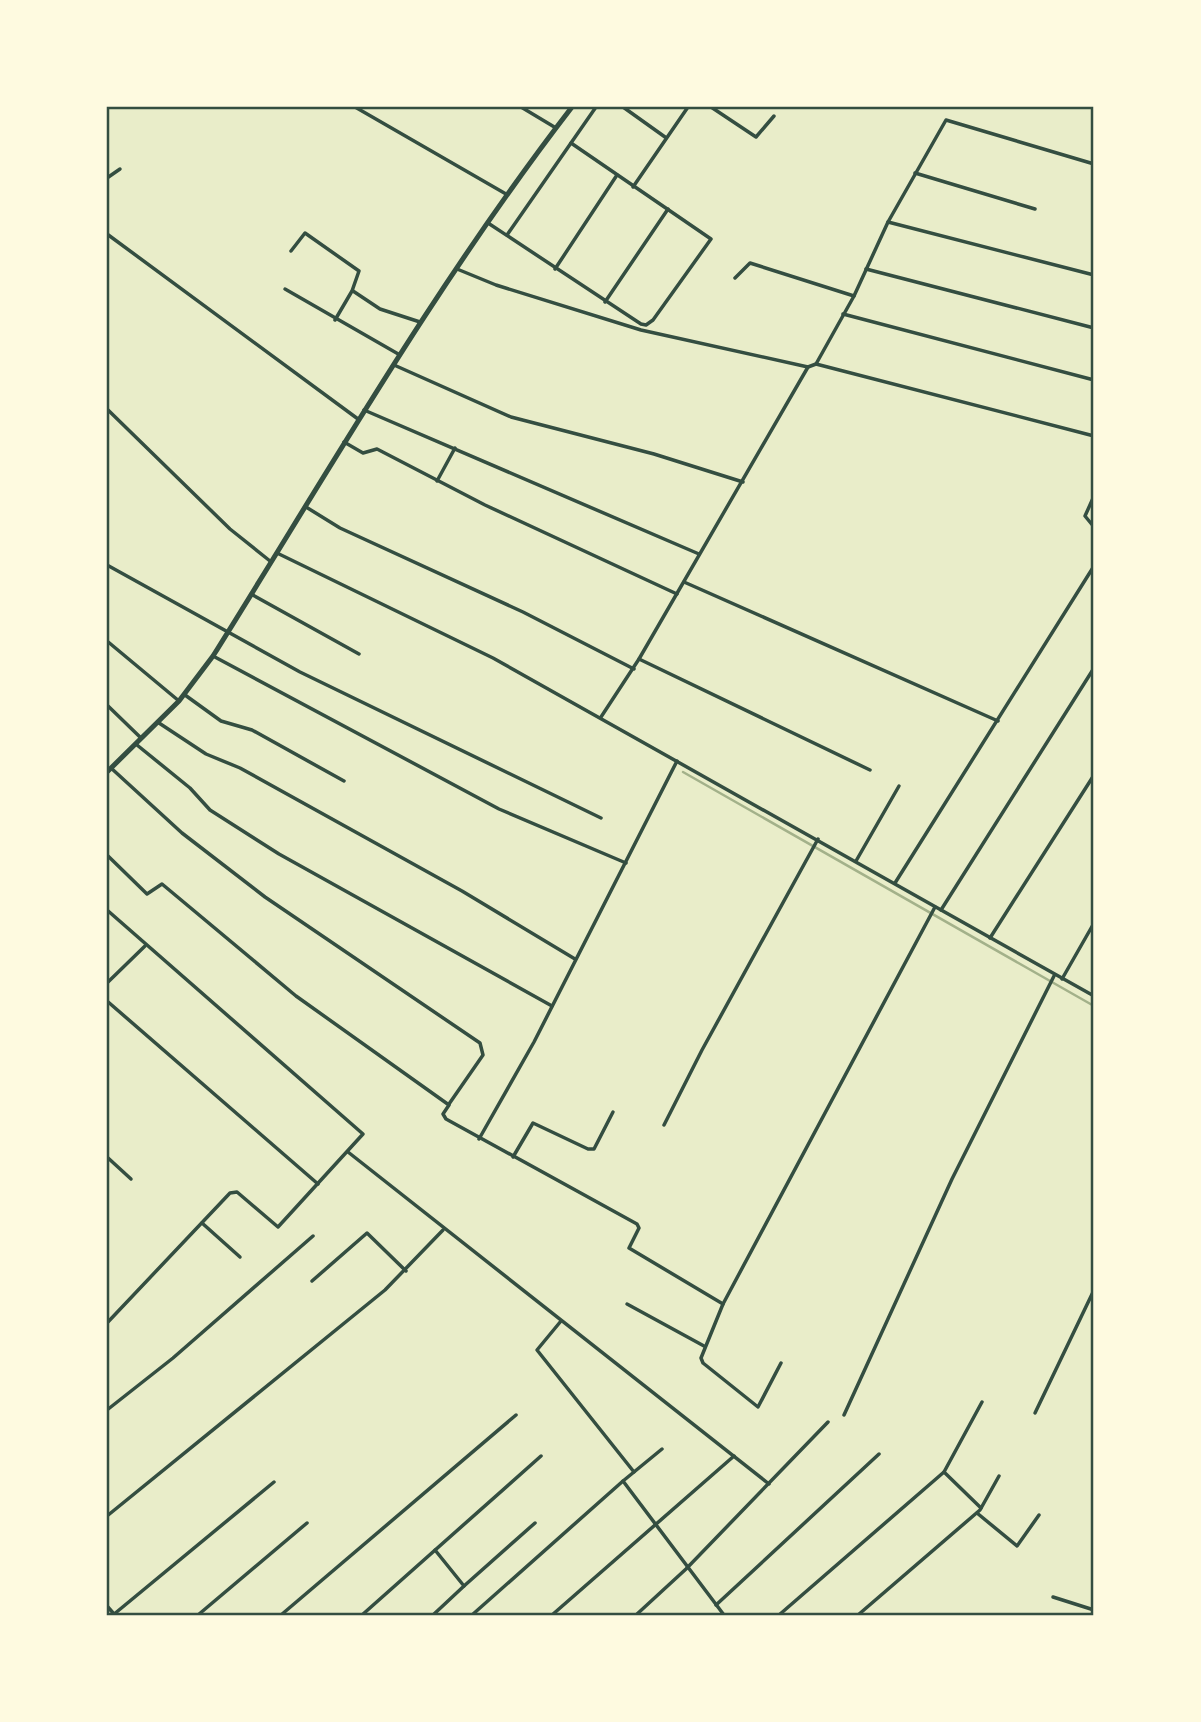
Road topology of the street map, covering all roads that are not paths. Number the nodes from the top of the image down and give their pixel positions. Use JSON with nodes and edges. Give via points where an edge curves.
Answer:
{"nodes":[{"id":1,"x":355,"y":107,"type":"edge"},
{"id":2,"x":521,"y":107,"type":"edge"},
{"id":3,"x":572,"y":107,"type":"edge"},
{"id":4,"x":596,"y":107,"type":"edge"},
{"id":5,"x":623,"y":107,"type":"edge"},
{"id":6,"x":688,"y":107,"type":"edge"},
{"id":7,"x":711,"y":107,"type":"edge"},
{"id":8,"x":774,"y":116,"type":"dead end"},
{"id":9,"x":556,"y":128,"type":"junction"},
{"id":10,"x":665,"y":137,"type":"junction"},
{"id":11,"x":571,"y":143,"type":"junction"},
{"id":12,"x":1094,"y":164,"type":"edge"},
{"id":13,"x":120,"y":169,"type":"dead end"},
{"id":14,"x":915,"y":173,"type":"junction"},
{"id":15,"x":617,"y":175,"type":"junction"},
{"id":16,"x":107,"y":178,"type":"edge"},
{"id":17,"x":633,"y":187,"type":"junction"},
{"id":18,"x":506,"y":194,"type":"junction"},
{"id":19,"x":668,"y":209,"type":"junction"},
{"id":20,"x":1035,"y":209,"type":"dead end"},
{"id":21,"x":487,"y":222,"type":"junction"},
{"id":22,"x":888,"y":222,"type":"junction"},
{"id":23,"x":107,"y":234,"type":"edge"},
{"id":24,"x":507,"y":235,"type":"junction"},
{"id":25,"x":291,"y":251,"type":"dead end"},
{"id":26,"x":455,"y":268,"type":"junction"},
{"id":27,"x":555,"y":269,"type":"junction"},
{"id":28,"x":866,"y":269,"type":"junction"},
{"id":29,"x":1094,"y":275,"type":"edge"},
{"id":30,"x":734,"y":278,"type":"dead end"},
{"id":31,"x":285,"y":289,"type":"dead end"},
{"id":32,"x":352,"y":291,"type":"junction"},
{"id":33,"x":854,"y":296,"type":"junction"},
{"id":34,"x":605,"y":302,"type":"junction"},
{"id":35,"x":844,"y":314,"type":"junction"},
{"id":36,"x":335,"y":320,"type":"junction"},
{"id":37,"x":421,"y":322,"type":"junction"},
{"id":38,"x":1094,"y":328,"type":"edge"},
{"id":39,"x":400,"y":355,"type":"junction"},
{"id":40,"x":392,"y":364,"type":"junction"},
{"id":41,"x":816,"y":365,"type":"junction"},
{"id":42,"x":808,"y":367,"type":"junction"},
{"id":43,"x":1094,"y":380,"type":"edge"},
{"id":44,"x":107,"y":410,"type":"edge"},
{"id":45,"x":365,"y":410,"type":"junction"},
{"id":46,"x":358,"y":419,"type":"junction"},
{"id":47,"x":1094,"y":436,"type":"edge"},
{"id":48,"x":344,"y":442,"type":"junction"},
{"id":49,"x":455,"y":448,"type":"junction"},
{"id":50,"x":437,"y":481,"type":"junction"},
{"id":51,"x":743,"y":482,"type":"junction"},
{"id":52,"x":1094,"y":496,"type":"edge"},
{"id":53,"x":303,"y":505,"type":"junction"},
{"id":54,"x":1094,"y":527,"type":"edge"},
{"id":55,"x":275,"y":552,"type":"junction"},
{"id":56,"x":699,"y":554,"type":"junction"},
{"id":57,"x":270,"y":561,"type":"junction"},
{"id":58,"x":107,"y":565,"type":"edge"},
{"id":59,"x":1094,"y":566,"type":"edge"},
{"id":60,"x":684,"y":583,"type":"junction"},
{"id":61,"x":251,"y":594,"type":"junction"},
{"id":62,"x":677,"y":594,"type":"junction"},
{"id":63,"x":229,"y":631,"type":"junction"},
{"id":64,"x":107,"y":640,"type":"edge"},
{"id":65,"x":359,"y":654,"type":"dead end"},
{"id":66,"x":213,"y":656,"type":"junction"},
{"id":67,"x":639,"y":659,"type":"junction"},
{"id":68,"x":1094,"y":668,"type":"edge"},
{"id":69,"x":634,"y":669,"type":"junction"},
{"id":70,"x":184,"y":695,"type":"junction"},
{"id":71,"x":179,"y":701,"type":"junction"},
{"id":72,"x":107,"y":705,"type":"edge"},
{"id":73,"x":601,"y":717,"type":"junction"},
{"id":74,"x":998,"y":721,"type":"junction"},
{"id":75,"x":159,"y":723,"type":"junction"},
{"id":76,"x":143,"y":739,"type":"junction"},
{"id":77,"x":137,"y":746,"type":"junction"},
{"id":78,"x":677,"y":761,"type":"junction"},
{"id":79,"x":109,"y":770,"type":"edge"},
{"id":80,"x":870,"y":770,"type":"dead end"},
{"id":81,"x":1094,"y":775,"type":"edge"},
{"id":82,"x":344,"y":781,"type":"dead end"},
{"id":83,"x":900,"y":786,"type":"dead end"},
{"id":84,"x":601,"y":818,"type":"dead end"},
{"id":85,"x":817,"y":839,"type":"junction"},
{"id":86,"x":107,"y":855,"type":"edge"},
{"id":87,"x":856,"y":861,"type":"junction"},
{"id":88,"x":626,"y":863,"type":"junction"},
{"id":89,"x":895,"y":883,"type":"junction"},
{"id":90,"x":935,"y":907,"type":"junction"},
{"id":91,"x":107,"y":910,"type":"edge"},
{"id":92,"x":941,"y":910,"type":"junction"},
{"id":93,"x":1094,"y":923,"type":"edge"},
{"id":94,"x":989,"y":939,"type":"junction"},
{"id":95,"x":145,"y":946,"type":"junction"},
{"id":96,"x":575,"y":959,"type":"junction"},
{"id":97,"x":1054,"y":976,"type":"junction"},
{"id":98,"x":1062,"y":979,"type":"junction"},
{"id":99,"x":107,"y":983,"type":"edge"},
{"id":100,"x":1094,"y":996,"type":"edge"},
{"id":101,"x":107,"y":1001,"type":"edge"},
{"id":102,"x":552,"y":1006,"type":"junction"},
{"id":103,"x":449,"y":1105,"type":"junction"},
{"id":104,"x":613,"y":1112,"type":"dead end"},
{"id":105,"x":664,"y":1125,"type":"dead end"},
{"id":106,"x":479,"y":1139,"type":"junction"},
{"id":107,"x":348,"y":1152,"type":"junction"},
{"id":108,"x":107,"y":1157,"type":"edge"},
{"id":109,"x":513,"y":1157,"type":"junction"},
{"id":110,"x":131,"y":1179,"type":"dead end"},
{"id":111,"x":318,"y":1184,"type":"junction"},
{"id":112,"x":202,"y":1223,"type":"junction"},
{"id":113,"x":443,"y":1230,"type":"junction"},
{"id":114,"x":313,"y":1236,"type":"dead end"},
{"id":115,"x":240,"y":1257,"type":"dead end"},
{"id":116,"x":406,"y":1271,"type":"junction"},
{"id":117,"x":312,"y":1281,"type":"dead end"},
{"id":118,"x":1094,"y":1290,"type":"edge"},
{"id":119,"x":627,"y":1304,"type":"dead end"},
{"id":120,"x":723,"y":1304,"type":"junction"},
{"id":121,"x":561,"y":1321,"type":"junction"},
{"id":122,"x":107,"y":1323,"type":"edge"},
{"id":123,"x":704,"y":1346,"type":"junction"},
{"id":124,"x":781,"y":1363,"type":"dead end"},
{"id":125,"x":982,"y":1402,"type":"dead end"},
{"id":126,"x":107,"y":1410,"type":"edge"},
{"id":127,"x":1035,"y":1413,"type":"dead end"},
{"id":128,"x":516,"y":1415,"type":"dead end"},
{"id":129,"x":844,"y":1415,"type":"dead end"},
{"id":130,"x":828,"y":1423,"type":"dead end"},
{"id":131,"x":662,"y":1449,"type":"dead end"},
{"id":132,"x":879,"y":1454,"type":"dead end"},
{"id":133,"x":541,"y":1456,"type":"dead end"},
{"id":134,"x":734,"y":1456,"type":"junction"},
{"id":135,"x":634,"y":1472,"type":"junction"},
{"id":136,"x":944,"y":1472,"type":"junction"},
{"id":137,"x":999,"y":1476,"type":"dead end"},
{"id":138,"x":623,"y":1481,"type":"junction"},
{"id":139,"x":274,"y":1482,"type":"dead end"},
{"id":140,"x":769,"y":1484,"type":"junction"},
{"id":141,"x":981,"y":1508,"type":"junction"},
{"id":142,"x":977,"y":1513,"type":"junction"},
{"id":143,"x":1039,"y":1515,"type":"dead end"},
{"id":144,"x":107,"y":1516,"type":"edge"},
{"id":145,"x":307,"y":1523,"type":"dead end"},
{"id":146,"x":535,"y":1523,"type":"dead end"},
{"id":147,"x":656,"y":1524,"type":"junction"},
{"id":148,"x":435,"y":1550,"type":"junction"},
{"id":149,"x":686,"y":1569,"type":"junction"},
{"id":150,"x":464,"y":1586,"type":"junction"},
{"id":151,"x":1053,"y":1597,"type":"dead end"},
{"id":152,"x":716,"y":1605,"type":"junction"},
{"id":153,"x":107,"y":1606,"type":"edge"},
{"id":154,"x":1094,"y":1610,"type":"edge"},
{"id":155,"x":115,"y":1615,"type":"edge"},
{"id":156,"x":198,"y":1615,"type":"edge"},
{"id":157,"x":281,"y":1615,"type":"edge"},
{"id":158,"x":362,"y":1615,"type":"edge"},
{"id":159,"x":433,"y":1615,"type":"edge"},
{"id":160,"x":472,"y":1615,"type":"edge"},
{"id":161,"x":552,"y":1615,"type":"edge"},
{"id":162,"x":636,"y":1615,"type":"edge"},
{"id":163,"x":724,"y":1615,"type":"edge"},
{"id":164,"x":779,"y":1615,"type":"edge"},
{"id":165,"x":858,"y":1615,"type":"edge"}],
"edges":[{"from":1,"to":18,"type":"street"},
{"from":2,"to":9,"type":"street"},
{"from":3,"to":9,"type":"main road"},
{"from":4,"to":11,"type":"street"},
{"from":5,"to":10,"type":"street"},
{"from":6,"to":10,"type":"street"},
{"from":7,"to":8,"type":"street","via":[[756,137]]},
{"from":9,"to":18,"type":"main road"},
{"from":10,"to":17,"type":"street"},
{"from":11,"to":15,"type":"street"},
{"from":11,"to":24,"type":"street"},
{"from":12,"to":14,"type":"street","via":[[948,120]]},
{"from":13,"to":16,"type":"street"},
{"from":14,"to":20,"type":"street"},
{"from":14,"to":22,"type":"street"},
{"from":15,"to":17,"type":"street"},
{"from":15,"to":27,"type":"street"},
{"from":17,"to":19,"type":"street"},
{"from":18,"to":21,"type":"main road"},
{"from":19,"to":34,"type":"street"},
{"from":19,"to":34,"type":"street","via":[[712,241],[650,323],[644,325]]},
{"from":21,"to":24,"type":"street"},
{"from":21,"to":26,"type":"main road"},
{"from":22,"to":28,"type":"street"},
{"from":22,"to":29,"type":"street"},
{"from":23,"to":46,"type":"street"},
{"from":24,"to":27,"type":"street"},
{"from":25,"to":32,"type":"street","via":[[305,233],[359,271]]},
{"from":26,"to":37,"type":"main road"},
{"from":26,"to":42,"type":"street","via":[[641,330]]},
{"from":27,"to":34,"type":"street"},
{"from":28,"to":33,"type":"street"},
{"from":28,"to":38,"type":"street"},
{"from":30,"to":33,"type":"street","via":[[750,263]]},
{"from":31,"to":36,"type":"street"},
{"from":32,"to":36,"type":"street"},
{"from":32,"to":37,"type":"street","via":[[380,309]]},
{"from":33,"to":35,"type":"street"},
{"from":35,"to":41,"type":"street"},
{"from":35,"to":43,"type":"street"},
{"from":36,"to":39,"type":"street"},
{"from":37,"to":39,"type":"main road"},
{"from":39,"to":40,"type":"main road"},
{"from":40,"to":45,"type":"main road"},
{"from":40,"to":51,"type":"street","via":[[511,417]]},
{"from":41,"to":42,"type":"street"},
{"from":41,"to":47,"type":"street"},
{"from":42,"to":51,"type":"street"},
{"from":44,"to":57,"type":"street","via":[[230,529]]},
{"from":45,"to":46,"type":"main road"},
{"from":45,"to":49,"type":"street"},
{"from":46,"to":48,"type":"main road"},
{"from":48,"to":50,"type":"street","via":[[363,453],[377,449]]},
{"from":48,"to":53,"type":"main road"},
{"from":49,"to":50,"type":"street"},
{"from":49,"to":56,"type":"street"},
{"from":50,"to":62,"type":"street"},
{"from":51,"to":56,"type":"street"},
{"from":52,"to":54,"type":"street","via":[[1085,516]]},
{"from":53,"to":55,"type":"main road"},
{"from":53,"to":69,"type":"street","via":[[340,528]]},
{"from":55,"to":57,"type":"main road"},
{"from":55,"to":73,"type":"street","via":[[494,658]]},
{"from":56,"to":60,"type":"street"},
{"from":57,"to":61,"type":"main road"},
{"from":58,"to":63,"type":"street"},
{"from":59,"to":74,"type":"street"},
{"from":60,"to":62,"type":"street"},
{"from":60,"to":74,"type":"street"},
{"from":61,"to":63,"type":"main road"},
{"from":61,"to":65,"type":"street"},
{"from":62,"to":67,"type":"street"},
{"from":63,"to":66,"type":"main road"},
{"from":63,"to":84,"type":"street","via":[[300,672]]},
{"from":64,"to":71,"type":"street"},
{"from":66,"to":70,"type":"main road"},
{"from":66,"to":88,"type":"street","via":[[489,804]]},
{"from":67,"to":69,"type":"street"},
{"from":67,"to":80,"type":"street"},
{"from":68,"to":92,"type":"street"},
{"from":69,"to":73,"type":"street"},
{"from":70,"to":71,"type":"main road"},
{"from":70,"to":82,"type":"street","via":[[220,721],[242,725]]},
{"from":71,"to":75,"type":"main road"},
{"from":72,"to":76,"type":"street"},
{"from":73,"to":78,"type":"street"},
{"from":74,"to":89,"type":"street"},
{"from":75,"to":76,"type":"main road"},
{"from":75,"to":96,"type":"street","via":[[206,754],[240,768],[462,891]]},
{"from":76,"to":77,"type":"main road"},
{"from":77,"to":79,"type":"main road"},
{"from":77,"to":102,"type":"street","via":[[211,810],[279,855]]},
{"from":78,"to":85,"type":"street"},
{"from":78,"to":88,"type":"street"},
{"from":79,"to":103,"type":"street","via":[[265,897],[480,1042],[483,1055]]},
{"from":81,"to":94,"type":"street"},
{"from":83,"to":87,"type":"street"},
{"from":85,"to":87,"type":"street"},
{"from":85,"to":105,"type":"street"},
{"from":86,"to":103,"type":"street","via":[[147,894],[162,884],[296,996]]},
{"from":87,"to":89,"type":"street"},
{"from":88,"to":96,"type":"street"},
{"from":89,"to":90,"type":"street"},
{"from":90,"to":92,"type":"street"},
{"from":90,"to":120,"type":"street"},
{"from":91,"to":95,"type":"street"},
{"from":92,"to":94,"type":"street"},
{"from":93,"to":98,"type":"street"},
{"from":94,"to":97,"type":"street"},
{"from":95,"to":99,"type":"street"},
{"from":95,"to":107,"type":"street","via":[[361,1131]]},
{"from":96,"to":102,"type":"street"},
{"from":97,"to":98,"type":"street"},
{"from":97,"to":129,"type":"street","via":[[952,1179]]},
{"from":98,"to":100,"type":"street"},
{"from":101,"to":111,"type":"street"},
{"from":102,"to":106,"type":"street"},
{"from":103,"to":106,"type":"street","via":[[443,1114],[446,1119]]},
{"from":104,"to":109,"type":"street","via":[[594,1149],[533,1123]]},
{"from":106,"to":109,"type":"street"},
{"from":107,"to":111,"type":"street"},
{"from":107,"to":113,"type":"street"},
{"from":108,"to":110,"type":"street"},
{"from":109,"to":120,"type":"street","via":[[637,1224],[629,1248]]},
{"from":111,"to":112,"type":"street","via":[[278,1227],[237,1192],[230,1193]]},
{"from":112,"to":115,"type":"street"},
{"from":112,"to":122,"type":"street"},
{"from":113,"to":116,"type":"street"},
{"from":113,"to":121,"type":"street"},
{"from":114,"to":126,"type":"street"},
{"from":116,"to":117,"type":"street","via":[[367,1233]]},
{"from":116,"to":144,"type":"street"},
{"from":118,"to":127,"type":"street"},
{"from":119,"to":123,"type":"street"},
{"from":120,"to":123,"type":"street"},
{"from":121,"to":134,"type":"street"},
{"from":121,"to":135,"type":"street","via":[[537,1350]]},
{"from":123,"to":124,"type":"street","via":[[703,1363],[758,1407]]},
{"from":125,"to":136,"type":"street"},
{"from":128,"to":157,"type":"street"},
{"from":130,"to":140,"type":"street"},
{"from":131,"to":135,"type":"street"},
{"from":132,"to":152,"type":"street"},
{"from":133,"to":148,"type":"street"},
{"from":134,"to":140,"type":"street"},
{"from":134,"to":147,"type":"street"},
{"from":135,"to":138,"type":"street"},
{"from":136,"to":141,"type":"street"},
{"from":136,"to":164,"type":"street"},
{"from":137,"to":141,"type":"street"},
{"from":138,"to":147,"type":"street"},
{"from":138,"to":160,"type":"street"},
{"from":139,"to":155,"type":"street"},
{"from":140,"to":149,"type":"street"},
{"from":141,"to":142,"type":"street"},
{"from":142,"to":143,"type":"street","via":[[1017,1546]]},
{"from":142,"to":165,"type":"street"},
{"from":145,"to":156,"type":"street"},
{"from":146,"to":150,"type":"street"},
{"from":147,"to":149,"type":"street"},
{"from":147,"to":161,"type":"street"},
{"from":148,"to":150,"type":"street"},
{"from":148,"to":158,"type":"street"},
{"from":149,"to":152,"type":"street"},
{"from":149,"to":162,"type":"street"},
{"from":150,"to":159,"type":"street"},
{"from":151,"to":154,"type":"street"},
{"from":152,"to":163,"type":"street"},
{"from":153,"to":155,"type":"street"}]}
